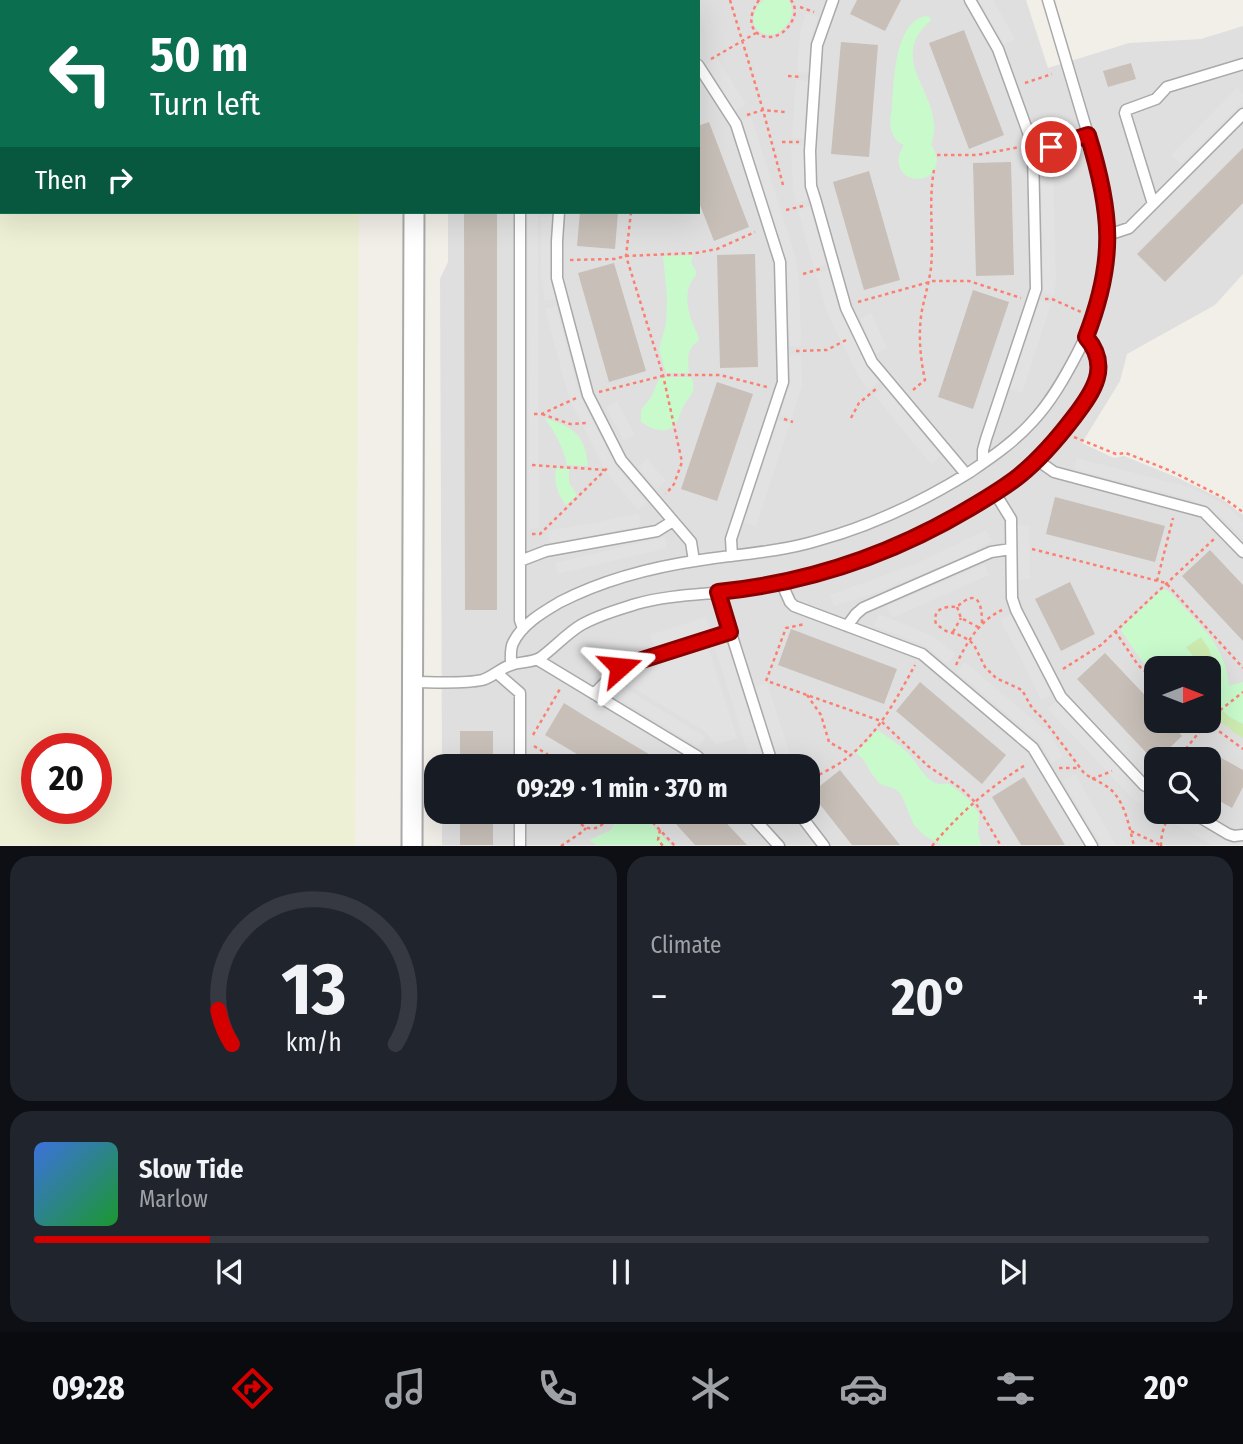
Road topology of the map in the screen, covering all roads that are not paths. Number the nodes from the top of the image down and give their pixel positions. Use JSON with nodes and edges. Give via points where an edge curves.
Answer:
{"nodes":[{"id":1,"x":833,"y":0,"type":"edge"},
{"id":2,"x":970,"y":0,"type":"edge"},
{"id":3,"x":1048,"y":0,"type":"edge"},
{"id":4,"x":1243,"y":64,"type":"edge"},
{"id":5,"x":700,"y":68,"type":"edge"},
{"id":6,"x":1243,"y":114,"type":"edge"},
{"id":7,"x":1088,"y":135,"type":"junction"},
{"id":8,"x":1032,"y":149,"type":"junction"},
{"id":9,"x":1153,"y":204,"type":"junction"},
{"id":10,"x":414,"y":214,"type":"edge"},
{"id":11,"x":520,"y":214,"type":"edge"},
{"id":12,"x":559,"y":214,"type":"edge"},
{"id":13,"x":1108,"y":235,"type":"junction"},
{"id":14,"x":1086,"y":337,"type":"junction"},
{"id":15,"x":1037,"y":460,"type":"junction"},
{"id":16,"x":983,"y":463,"type":"junction"},
{"id":17,"x":966,"y":474,"type":"junction"},
{"id":18,"x":995,"y":493,"type":"junction"},
{"id":19,"x":673,"y":521,"type":"junction"},
{"id":20,"x":1011,"y":549,"type":"junction"},
{"id":21,"x":1243,"y":552,"type":"edge"},
{"id":22,"x":732,"y":556,"type":"junction"},
{"id":23,"x":520,"y":561,"type":"junction"},
{"id":24,"x":694,"y":561,"type":"junction"},
{"id":25,"x":781,"y":582,"type":"junction"},
{"id":26,"x":718,"y":592,"type":"junction"},
{"id":27,"x":847,"y":626,"type":"junction"},
{"id":28,"x":523,"y":629,"type":"junction"},
{"id":29,"x":730,"y":632,"type":"junction"},
{"id":30,"x":538,"y":660,"type":"junction"},
{"id":31,"x":511,"y":664,"type":"junction"},
{"id":32,"x":497,"y":673,"type":"junction"},
{"id":33,"x":413,"y":682,"type":"junction"},
{"id":34,"x":594,"y":694,"type":"junction"},
{"id":35,"x":520,"y":754,"type":"edge"},
{"id":36,"x":694,"y":754,"type":"edge"},
{"id":37,"x":769,"y":754,"type":"edge"},
{"id":38,"x":1144,"y":785,"type":"edge"},
{"id":39,"x":520,"y":824,"type":"edge"},
{"id":40,"x":759,"y":824,"type":"edge"},
{"id":41,"x":807,"y":824,"type":"edge"},
{"id":42,"x":1211,"y":824,"type":"edge"},
{"id":43,"x":1243,"y":835,"type":"edge"},
{"id":44,"x":412,"y":845,"type":"edge"},
{"id":45,"x":520,"y":845,"type":"edge"},
{"id":46,"x":779,"y":845,"type":"edge"},
{"id":47,"x":824,"y":845,"type":"edge"},
{"id":48,"x":1092,"y":845,"type":"edge"}],
"edges":[{"from":1,"to":17,"type":"lane","via":[[817,45],[811,186],[846,308],[872,362]]},
{"from":2,"to":8,"type":"lane","via":[[998,49]]},
{"from":3,"to":7,"type":"lane"},
{"from":4,"to":9,"type":"lane","via":[[1167,88],[1156,99],[1126,110]]},
{"from":5,"to":22,"type":"lane","via":[[736,124],[780,262],[783,382],[731,539]]},
{"from":6,"to":9,"type":"lane"},
{"from":7,"to":8,"type":"lane"},
{"from":7,"to":13,"type":"lane","via":[[1105,194]]},
{"from":8,"to":16,"type":"lane","via":[[1036,289],[986,439]]},
{"from":9,"to":13,"type":"lane","via":[[1127,230]]},
{"from":10,"to":33,"type":"street"},
{"from":11,"to":23,"type":"lane"},
{"from":12,"to":19,"type":"lane","via":[[557,278],[588,395],[621,460]]},
{"from":13,"to":14,"type":"lane","via":[[1105,273]]},
{"from":14,"to":15,"type":"lane","via":[[1100,362],[1098,378],[1088,399]]},
{"from":14,"to":16,"type":"lane","via":[[1033,422]]},
{"from":15,"to":18,"type":"lane"},
{"from":15,"to":21,"type":"lane","via":[[1054,472],[1204,512]]},
{"from":16,"to":17,"type":"lane"},
{"from":17,"to":22,"type":"lane","via":[[902,510],[853,530],[782,550]]},
{"from":18,"to":20,"type":"lane","via":[[1010,519]]},
{"from":18,"to":25,"type":"lane","via":[[877,555]]},
{"from":19,"to":23,"type":"lane","via":[[657,531],[546,551]]},
{"from":19,"to":24,"type":"lane","via":[[691,542]]},
{"from":20,"to":27,"type":"lane","via":[[991,552],[863,608]]},
{"from":20,"to":38,"type":"lane","via":[[1013,605],[1061,696]]},
{"from":22,"to":24,"type":"lane"},
{"from":23,"to":28,"type":"lane"},
{"from":24,"to":28,"type":"lane","via":[[600,584],[551,607]]},
{"from":25,"to":26,"type":"lane"},
{"from":25,"to":27,"type":"lane","via":[[794,606]]},
{"from":26,"to":29,"type":"lane"},
{"from":26,"to":30,"type":"lane","via":[[681,595],[611,612],[582,625]]},
{"from":27,"to":48,"type":"lane","via":[[922,653],[1033,748]]},
{"from":28,"to":31,"type":"lane","via":[[512,645]]},
{"from":29,"to":34,"type":"lane","via":[[620,667]]},
{"from":29,"to":37,"type":"lane"},
{"from":30,"to":31,"type":"lane"},
{"from":30,"to":34,"type":"lane"},
{"from":31,"to":32,"type":"lane"},
{"from":32,"to":33,"type":"lane","via":[[475,681]]},
{"from":32,"to":35,"type":"lane","via":[[520,693]]},
{"from":33,"to":44,"type":"street"},
{"from":34,"to":36,"type":"lane"},
{"from":39,"to":45,"type":"lane"},
{"from":40,"to":46,"type":"lane"},
{"from":41,"to":47,"type":"lane"},
{"from":42,"to":43,"type":"lane","via":[[1228,834]]}]}
